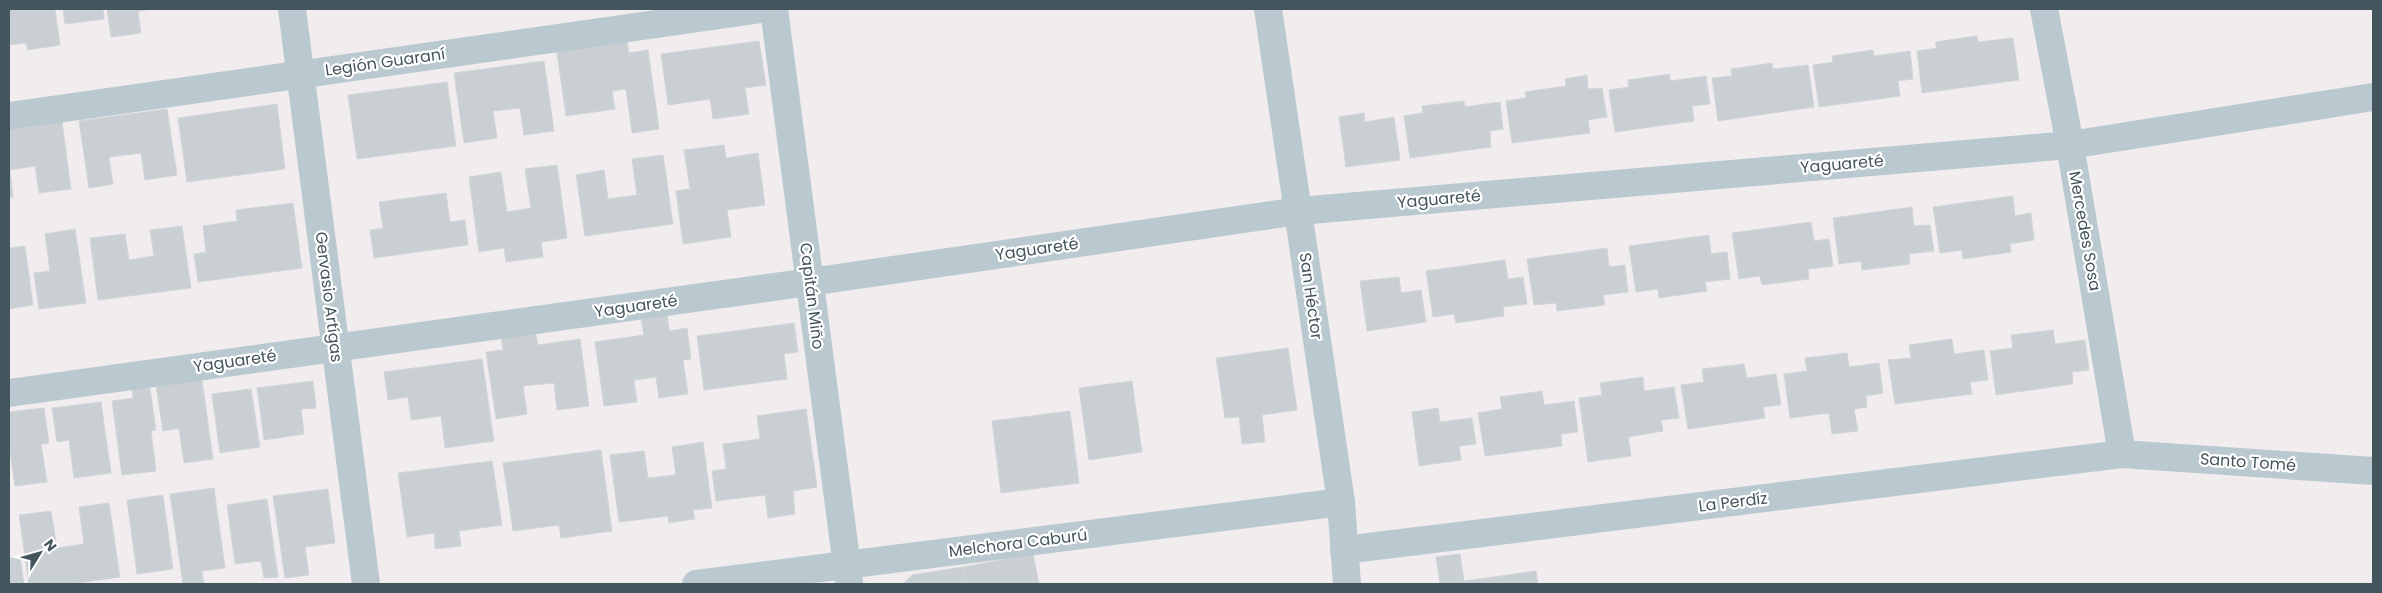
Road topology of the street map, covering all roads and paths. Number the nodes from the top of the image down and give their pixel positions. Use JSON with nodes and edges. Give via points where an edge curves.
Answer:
{"nodes":[{"id":1,"x":292,"y":9,"type":"edge"},
{"id":2,"x":762,"y":9,"type":"edge"},
{"id":3,"x":774,"y":9,"type":"edge"},
{"id":4,"x":1268,"y":9,"type":"edge"},
{"id":5,"x":2044,"y":9,"type":"edge"},
{"id":6,"x":300,"y":74,"type":"junction"},
{"id":7,"x":2373,"y":97,"type":"edge"},
{"id":8,"x":9,"y":116,"type":"edge"},
{"id":9,"x":2070,"y":145,"type":"junction"},
{"id":10,"x":1299,"y":211,"type":"junction"},
{"id":11,"x":810,"y":282,"type":"junction"},
{"id":12,"x":335,"y":347,"type":"junction"},
{"id":13,"x":9,"y":393,"type":"edge"},
{"id":14,"x":2122,"y":454,"type":"junction"},
{"id":15,"x":2373,"y":471,"type":"edge"},
{"id":16,"x":1341,"y":502,"type":"junction"},
{"id":17,"x":1344,"y":550,"type":"junction"},
{"id":18,"x":848,"y":575,"type":"edge"},
{"id":19,"x":366,"y":584,"type":"edge"},
{"id":20,"x":696,"y":584,"type":"edge"},
{"id":21,"x":1347,"y":584,"type":"edge"}],
"edges":[{"from":1,"to":6,"type":"street","name":"Gervasio Artígas"},
{"from":2,"to":6,"type":"street","name":"Legión Guaraní"},
{"from":3,"to":11,"type":"street","name":"Capitán Miño"},
{"from":4,"to":10,"type":"street","name":"San Héctor"},
{"from":5,"to":9,"type":"street","name":"Mercedes Sosa"},
{"from":6,"to":8,"type":"street","name":"Legión Guaraní"},
{"from":6,"to":12,"type":"street","name":"Gervasio Artígas"},
{"from":7,"to":9,"type":"street","name":"Yaguareté"},
{"from":9,"to":10,"type":"street","name":"Yaguareté"},
{"from":9,"to":14,"type":"street","name":"Mercedes Sosa"},
{"from":10,"to":11,"type":"street","name":"Yaguareté"},
{"from":10,"to":16,"type":"street","name":"San Héctor"},
{"from":11,"to":12,"type":"street","name":"Yaguareté"},
{"from":11,"to":18,"type":"street","name":"Capitán Miño"},
{"from":12,"to":13,"type":"street","name":"Yaguareté"},
{"from":12,"to":19,"type":"street","name":"Gervasio Artígas"},
{"from":14,"to":15,"type":"street","name":"Santo Tomé"},
{"from":14,"to":17,"type":"street","name":"La Perdíz"},
{"from":16,"to":17,"type":"street","name":"San Héctor"},
{"from":16,"to":18,"type":"street","name":"Melchora Caburú"},
{"from":17,"to":21,"type":"street","name":"San Héctor"},
{"from":18,"to":20,"type":"street","name":"Melchora Caburú"}]}
